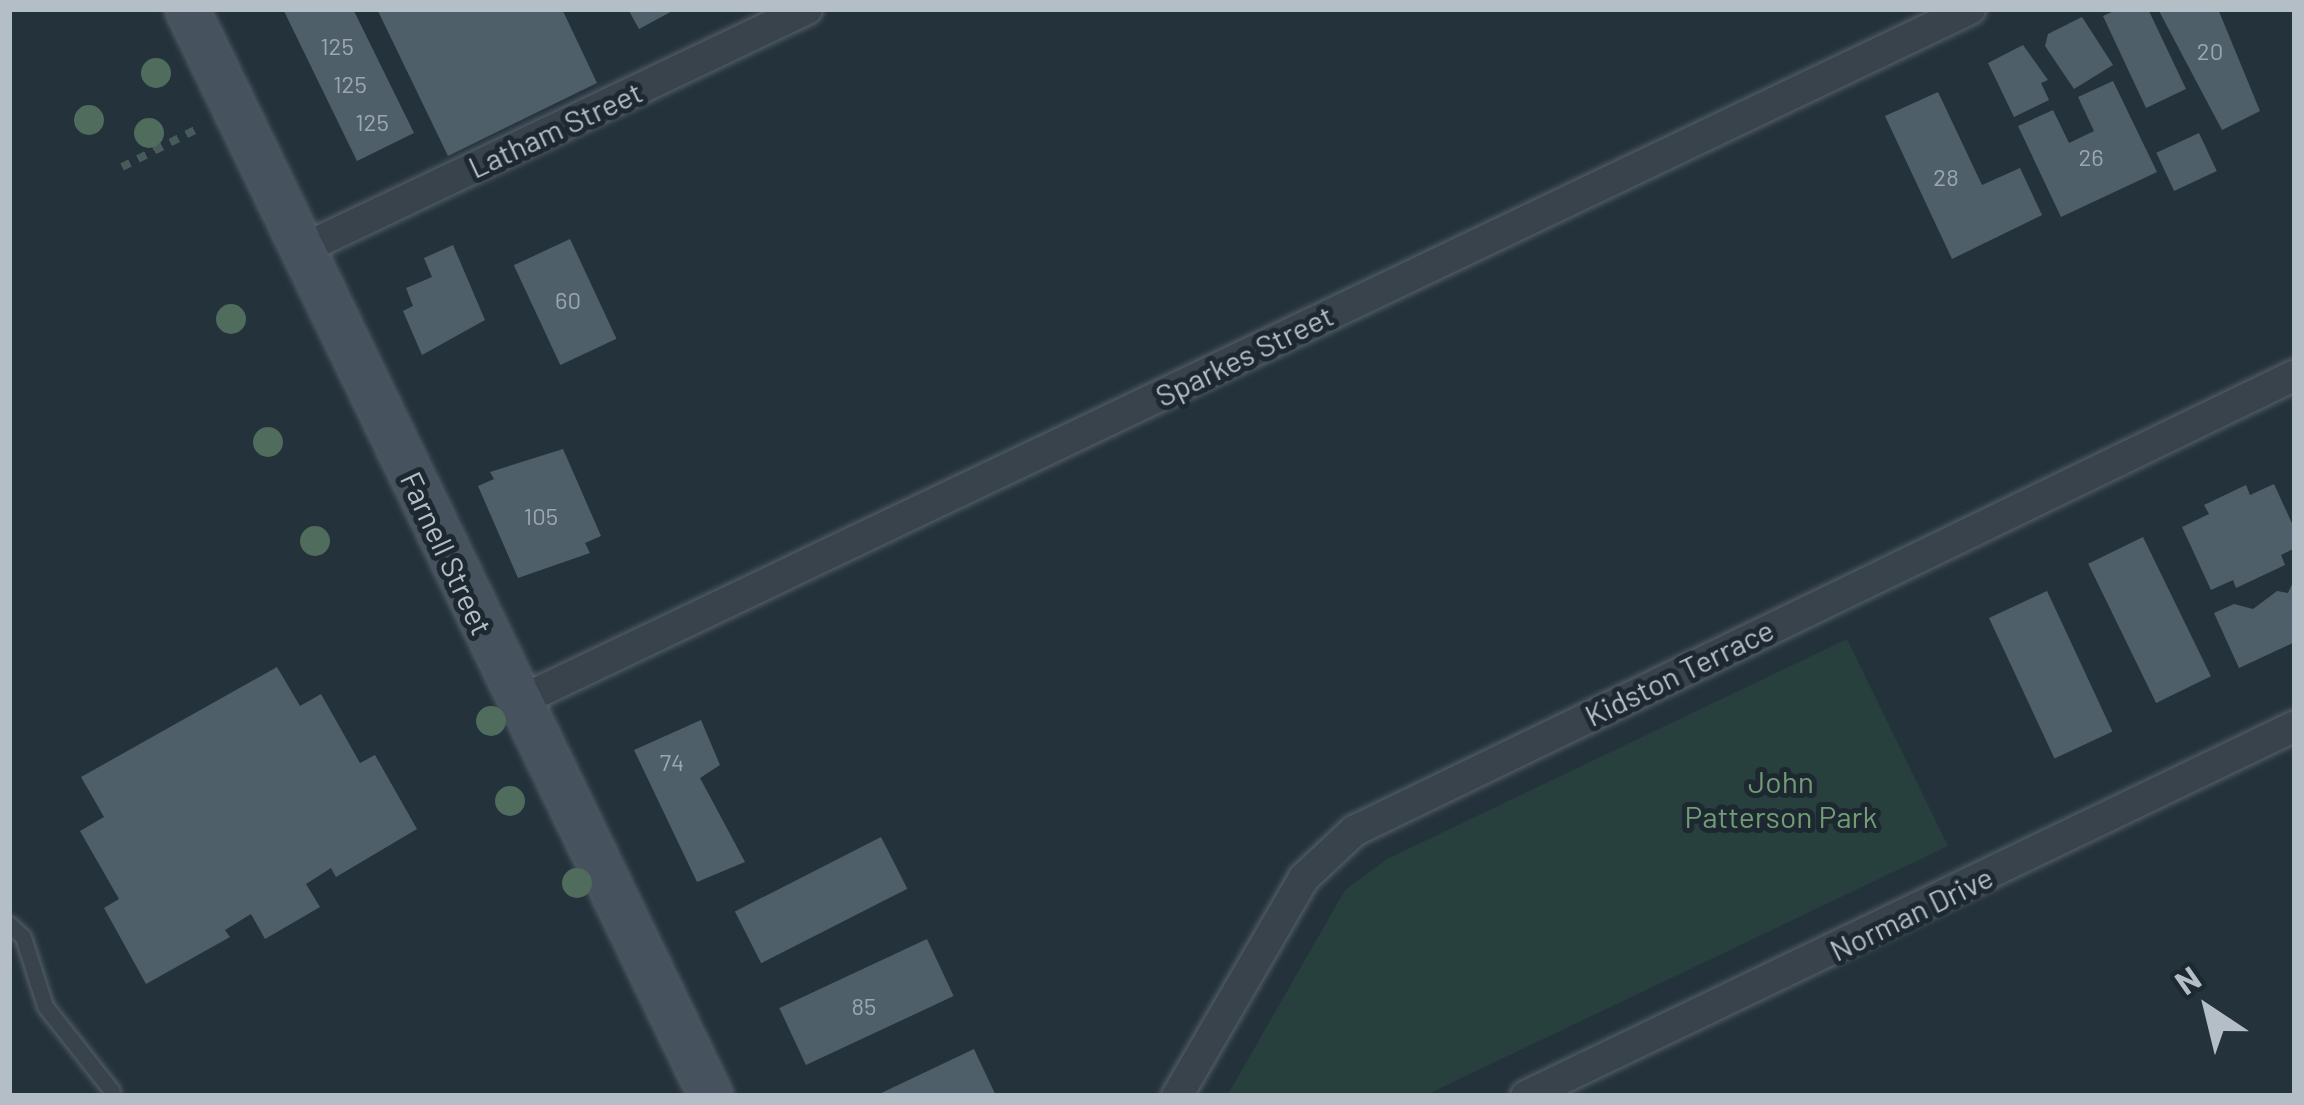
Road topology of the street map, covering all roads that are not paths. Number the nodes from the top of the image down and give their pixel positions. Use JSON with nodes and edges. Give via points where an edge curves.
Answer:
{"nodes":[{"id":1,"x":187,"y":9,"type":"edge"},
{"id":2,"x":806,"y":9,"type":"edge"},
{"id":3,"x":1970,"y":9,"type":"edge"},
{"id":4,"x":302,"y":249,"type":"junction"},
{"id":5,"x":2295,"y":375,"type":"edge"},
{"id":6,"x":518,"y":702,"type":"junction"},
{"id":7,"x":2295,"y":726,"type":"edge"},
{"id":8,"x":9,"y":924,"type":"edge"},
{"id":9,"x":112,"y":1091,"type":"dead end"},
{"id":10,"x":711,"y":1096,"type":"edge"},
{"id":11,"x":1177,"y":1096,"type":"edge"},
{"id":12,"x":1526,"y":1096,"type":"edge"}],
"edges":[{"from":1,"to":4,"type":"street","name":"Farnell Street"},
{"from":2,"to":4,"type":"street","name":"Latham Street"},
{"from":3,"to":6,"type":"street","name":"Sparkes Street"},
{"from":4,"to":6,"type":"street","name":"Farnell Street"},
{"from":5,"to":11,"type":"street","name":"Kidston Terrace","via":[[1354,831],[1304,878]]},
{"from":6,"to":10,"type":"street","name":"Farnell Street"},
{"from":7,"to":12,"type":"street","name":"Norman Drive"},
{"from":8,"to":9,"type":"lane","via":[[23,938],[45,1006]]}]}
